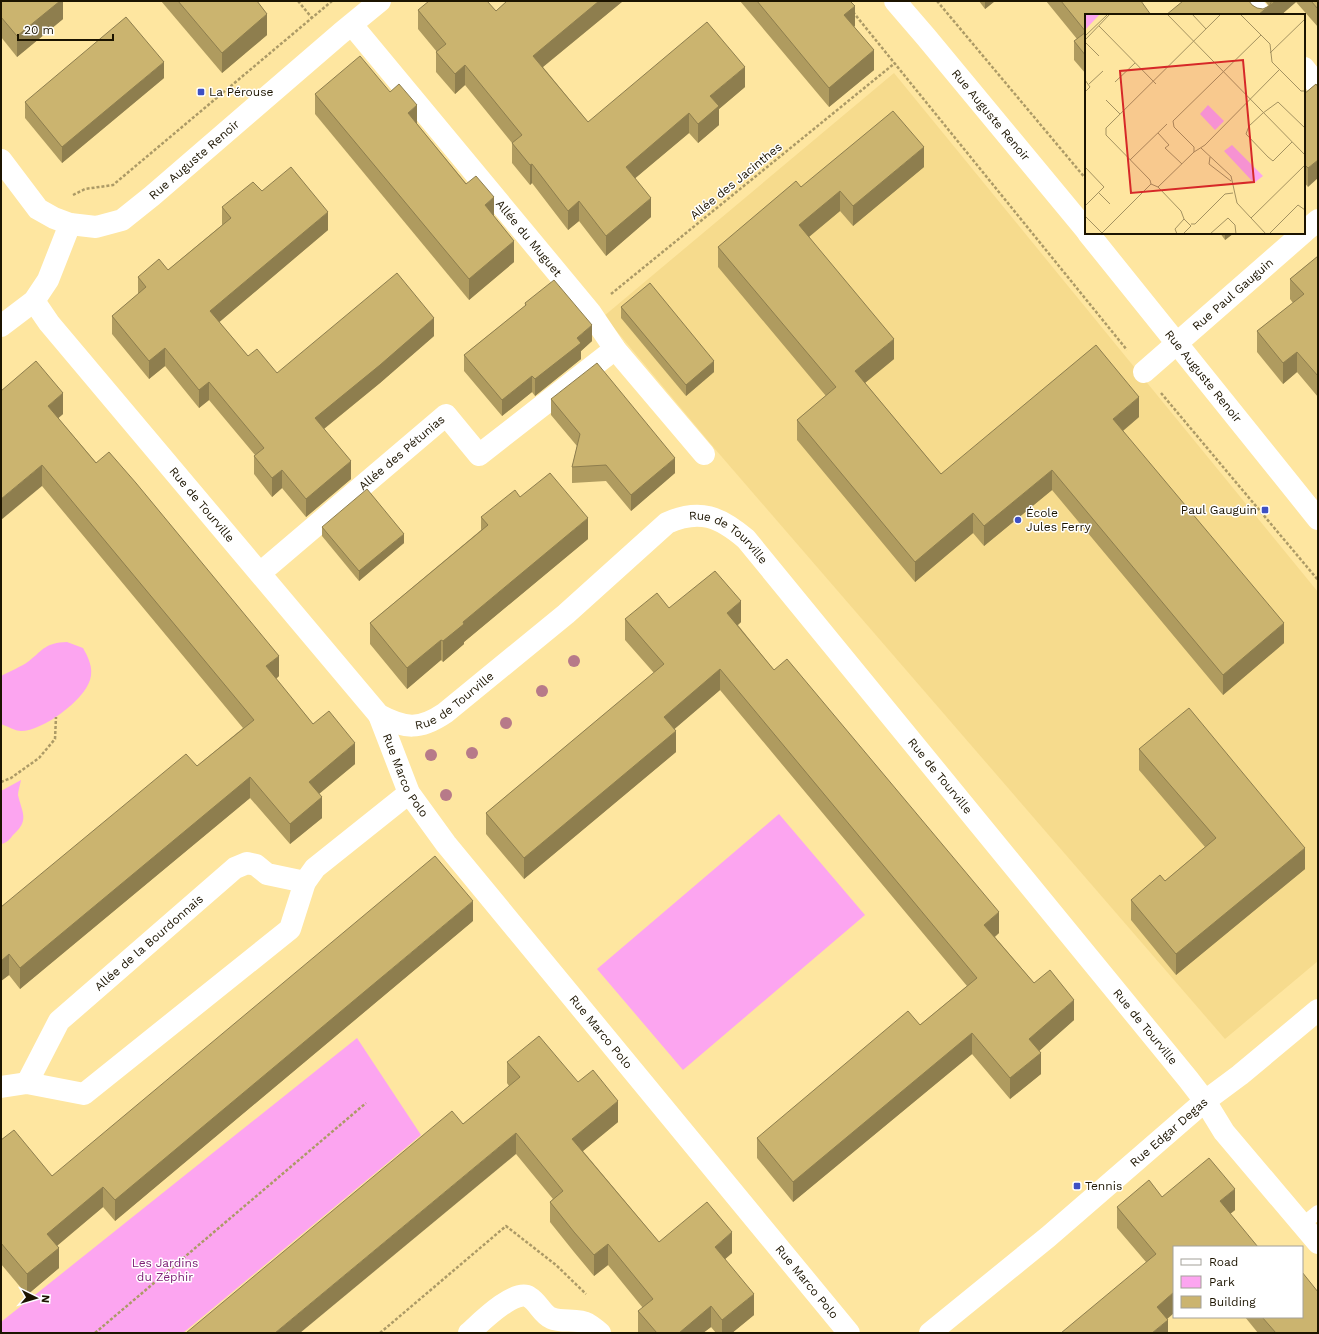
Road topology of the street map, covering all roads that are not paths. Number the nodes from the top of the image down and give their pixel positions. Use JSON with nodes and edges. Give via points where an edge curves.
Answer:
{"nodes":[{"id":1,"x":380,"y":1,"type":"edge"},
{"id":2,"x":895,"y":1,"type":"edge"},
{"id":3,"x":1249,"y":1,"type":"edge"},
{"id":4,"x":1260,"y":14,"type":"edge"},
{"id":5,"x":352,"y":25,"type":"junction"},
{"id":6,"x":1305,"y":69,"type":"edge"},
{"id":7,"x":1318,"y":86,"type":"edge"},
{"id":8,"x":1,"y":160,"type":"edge"},
{"id":9,"x":1318,"y":220,"type":"edge"},
{"id":10,"x":62,"y":221,"type":"junction"},
{"id":11,"x":1085,"y":229,"type":"edge"},
{"id":12,"x":1305,"y":232,"type":"edge"},
{"id":13,"x":1089,"y":234,"type":"edge"},
{"id":14,"x":1303,"y":234,"type":"edge"},
{"id":15,"x":34,"y":301,"type":"junction"},
{"id":16,"x":1,"y":326,"type":"edge"},
{"id":17,"x":1178,"y":344,"type":"junction"},
{"id":18,"x":615,"y":349,"type":"junction"},
{"id":19,"x":1144,"y":372,"type":"road end"},
{"id":20,"x":704,"y":454,"type":"dead end"},
{"id":21,"x":1318,"y":519,"type":"edge"},
{"id":22,"x":260,"y":573,"type":"junction"},
{"id":23,"x":379,"y":715,"type":"junction"},
{"id":24,"x":409,"y":793,"type":"junction"},
{"id":25,"x":305,"y":882,"type":"junction"},
{"id":26,"x":1318,"y":1010,"type":"edge"},
{"id":27,"x":27,"y":1083,"type":"junction"},
{"id":28,"x":1,"y":1087,"type":"edge"},
{"id":29,"x":1205,"y":1101,"type":"junction"},
{"id":30,"x":1310,"y":1218,"type":"edge"},
{"id":31,"x":1318,"y":1243,"type":"edge"},
{"id":32,"x":469,"y":1333,"type":"edge"},
{"id":33,"x":600,"y":1333,"type":"edge"},
{"id":34,"x":849,"y":1333,"type":"edge"},
{"id":35,"x":930,"y":1333,"type":"edge"}],
"edges":[{"from":1,"to":5,"type":"street","name":"Rue Auguste Renoir"},
{"from":2,"to":11,"type":"street","name":"Rue Auguste Renoir"},
{"from":3,"to":4,"type":"street"},
{"from":5,"to":10,"type":"street","name":"Rue Auguste Renoir","via":[[122,220],[96,227]]},
{"from":5,"to":18,"type":"street","name":"Allée du Muguet","via":[[590,312]]},
{"from":6,"to":7,"type":"street"},
{"from":8,"to":10,"type":"street","name":"Rue Auguste Renoir","via":[[38,209]]},
{"from":9,"to":12,"type":"street","name":"Rue Paul Gauguin"},
{"from":10,"to":15,"type":"street","via":[[48,280]]},
{"from":13,"to":17,"type":"street","name":"Rue Auguste Renoir"},
{"from":14,"to":17,"type":"street","name":"Rue Paul Gauguin"},
{"from":15,"to":16,"type":"street"},
{"from":15,"to":22,"type":"street","name":"Rue de Tourville","via":[[49,323]]},
{"from":17,"to":19,"type":"street","name":"Rue Paul Gauguin"},
{"from":17,"to":21,"type":"street","name":"Rue Auguste Renoir"},
{"from":18,"to":20,"type":"street","name":"Allée du Muguet"},
{"from":18,"to":22,"type":"street","name":"Allée des Pétunias","via":[[479,455],[446,415]]},
{"from":22,"to":23,"type":"street","name":"Rue de Tourville"},
{"from":23,"to":24,"type":"street","name":"Rue Marco Polo"},
{"from":23,"to":29,"type":"street","name":"Rue de Tourville","via":[[391,722],[406,725],[418,726],[433,722],[566,614],[667,524],[679,518],[695,516],[722,521],[746,539]]},
{"from":24,"to":25,"type":"street","via":[[315,868]]},
{"from":24,"to":34,"type":"street","name":"Rue Marco Polo","via":[[446,844]]},
{"from":25,"to":27,"type":"street","via":[[290,929],[84,1094]]},
{"from":25,"to":27,"type":"street","name":"Allée de la Bourdonnais","via":[[267,874],[256,865],[247,863],[235,868],[59,1021]]},
{"from":26,"to":29,"type":"street","name":"Rue Edgar Degas"},
{"from":27,"to":28,"type":"street"},
{"from":29,"to":30,"type":"street","name":"Rue de Tourville","via":[[1224,1132]]},
{"from":29,"to":35,"type":"street","name":"Rue Edgar Degas","via":[[1048,1237]]},
{"from":30,"to":31,"type":"street","name":"Rue de Tourville"},
{"from":32,"to":33,"type":"street","via":[[509,1300],[519,1295],[529,1296],[550,1317],[561,1321],[587,1323]]}]}
